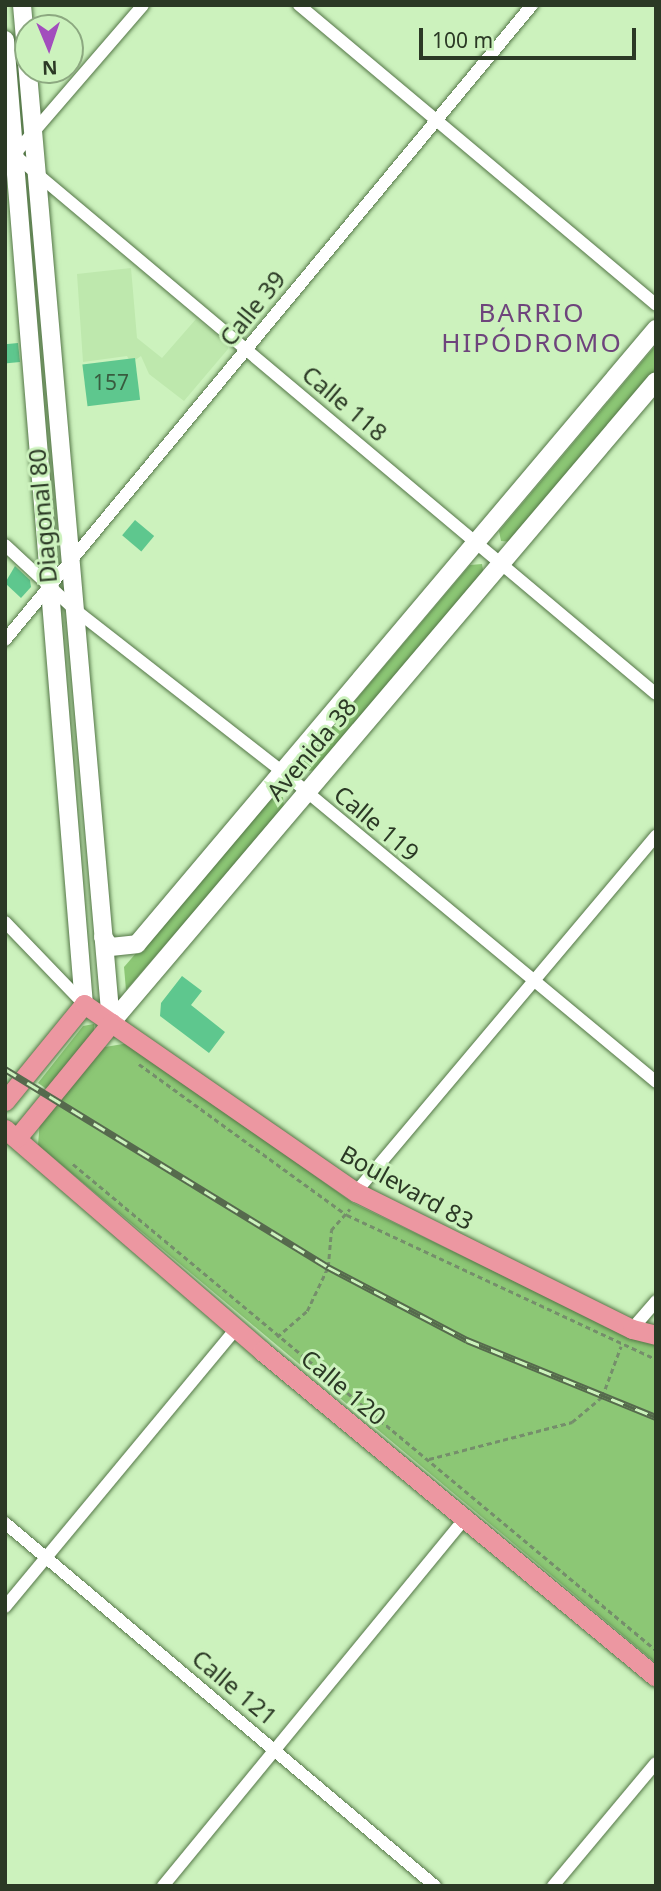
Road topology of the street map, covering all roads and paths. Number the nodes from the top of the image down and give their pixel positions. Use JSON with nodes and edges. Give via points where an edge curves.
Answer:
{"nodes":[{"id":1,"x":22,"y":5,"type":"edge"},
{"id":2,"x":143,"y":5,"type":"edge"},
{"id":3,"x":299,"y":5,"type":"edge"},
{"id":4,"x":533,"y":5,"type":"edge"},
{"id":5,"x":5,"y":40,"type":"edge"},
{"id":6,"x":434,"y":119,"type":"junction"},
{"id":7,"x":33,"y":136,"type":"junction"},
{"id":8,"x":8,"y":156,"type":"edge"},
{"id":9,"x":36,"y":170,"type":"junction"},
{"id":10,"x":656,"y":305,"type":"edge"},
{"id":11,"x":656,"y":329,"type":"edge"},
{"id":12,"x":247,"y":348,"type":"junction"},
{"id":13,"x":656,"y":381,"type":"edge"},
{"id":14,"x":477,"y":542,"type":"junction"},
{"id":15,"x":5,"y":545,"type":"edge"},
{"id":16,"x":71,"y":561,"type":"junction"},
{"id":17,"x":501,"y":563,"type":"junction"},
{"id":18,"x":50,"y":586,"type":"junction"},
{"id":19,"x":74,"y":609,"type":"junction"},
{"id":20,"x":5,"y":640,"type":"edge"},
{"id":21,"x":656,"y":694,"type":"edge"},
{"id":22,"x":283,"y":772,"type":"junction"},
{"id":23,"x":307,"y":792,"type":"junction"},
{"id":24,"x":656,"y":836,"type":"edge"},
{"id":25,"x":5,"y":922,"type":"edge"},
{"id":26,"x":103,"y":937,"type":"junction"},
{"id":27,"x":534,"y":981,"type":"junction"},
{"id":28,"x":84,"y":1004,"type":"junction"},
{"id":29,"x":111,"y":1023,"type":"junction"},
{"id":30,"x":135,"y":1060,"type":"dead end"},
{"id":31,"x":656,"y":1082,"type":"edge"},
{"id":32,"x":5,"y":1101,"type":"edge"},
{"id":33,"x":9,"y":1139,"type":"edge"},
{"id":34,"x":64,"y":1157,"type":"dead end"},
{"id":35,"x":355,"y":1192,"type":"junction"},
{"id":36,"x":347,"y":1215,"type":"junction"},
{"id":37,"x":656,"y":1301,"type":"edge"},
{"id":38,"x":236,"y":1329,"type":"junction"},
{"id":39,"x":632,"y":1329,"type":"junction"},
{"id":40,"x":656,"y":1335,"type":"edge"},
{"id":41,"x":278,"y":1336,"type":"junction"},
{"id":42,"x":620,"y":1347,"type":"junction"},
{"id":43,"x":262,"y":1351,"type":"junction"},
{"id":44,"x":656,"y":1359,"type":"edge"},
{"id":45,"x":429,"y":1459,"type":"junction"},
{"id":46,"x":464,"y":1518,"type":"junction"},
{"id":47,"x":5,"y":1523,"type":"edge"},
{"id":48,"x":47,"y":1558,"type":"junction"},
{"id":49,"x":5,"y":1606,"type":"edge"},
{"id":50,"x":656,"y":1650,"type":"edge"},
{"id":51,"x":656,"y":1677,"type":"edge"},
{"id":52,"x":275,"y":1748,"type":"junction"},
{"id":53,"x":656,"y":1763,"type":"edge"},
{"id":54,"x":163,"y":1886,"type":"edge"},
{"id":55,"x":435,"y":1886,"type":"edge"},
{"id":56,"x":553,"y":1886,"type":"edge"}],
"edges":[{"from":1,"to":7,"type":"main road","name":"Diagonal 80"},
{"from":2,"to":7,"type":"street"},
{"from":3,"to":6,"type":"street"},
{"from":4,"to":6,"type":"street","name":"Calle 39"},
{"from":5,"to":8,"type":"main road","name":"Diagonal 80"},
{"from":6,"to":10,"type":"street"},
{"from":6,"to":12,"type":"street","name":"Calle 39"},
{"from":7,"to":8,"type":"street"},
{"from":7,"to":9,"type":"main road","name":"Diagonal 80"},
{"from":8,"to":9,"type":"street","name":"Calle 118"},
{"from":8,"to":18,"type":"main road","name":"Diagonal 80"},
{"from":9,"to":12,"type":"street","name":"Calle 118"},
{"from":9,"to":16,"type":"main road","name":"Diagonal 80"},
{"from":11,"to":14,"type":"main road","name":"Avenida 38"},
{"from":12,"to":14,"type":"street","name":"Calle 118"},
{"from":12,"to":16,"type":"street","name":"Calle 39"},
{"from":13,"to":17,"type":"main road","name":"Avenida 38"},
{"from":14,"to":17,"type":"street","name":"Calle 118"},
{"from":14,"to":22,"type":"main road","name":"Avenida 38"},
{"from":15,"to":18,"type":"street","name":"Calle 119"},
{"from":16,"to":18,"type":"street","name":"Calle 39"},
{"from":16,"to":19,"type":"main road","name":"Diagonal 80"},
{"from":17,"to":21,"type":"street","name":"Calle 118"},
{"from":17,"to":23,"type":"main road","name":"Avenida 38"},
{"from":18,"to":19,"type":"street","name":"Calle 119"},
{"from":18,"to":20,"type":"street","name":"Calle 39"},
{"from":18,"to":28,"type":"main road","name":"Diagonal 80"},
{"from":19,"to":22,"type":"street","name":"Calle 119"},
{"from":19,"to":26,"type":"main road","name":"Diagonal 80"},
{"from":22,"to":23,"type":"street","name":"Calle 119"},
{"from":22,"to":26,"type":"main road","name":"Avenida 38","via":[[137,944],[110,947]]},
{"from":23,"to":27,"type":"street","name":"Calle 119"},
{"from":23,"to":29,"type":"main road","name":"Avenida 38"},
{"from":24,"to":27,"type":"street"},
{"from":25,"to":28,"type":"street"},
{"from":26,"to":29,"type":"main road","name":"Diagonal 80"},
{"from":27,"to":31,"type":"street","name":"Calle 119"},
{"from":27,"to":35,"type":"street"},
{"from":28,"to":29,"type":"main road","name":"Boulevard 83"},
{"from":28,"to":32,"type":"main road"},
{"from":29,"to":33,"type":"main road","name":"Avenida 38"},
{"from":29,"to":35,"type":"main road","name":"Boulevard 83"},
{"from":30,"to":36,"type":"path"},
{"from":33,"to":38,"type":"main road","name":"Calle 120"},
{"from":34,"to":41,"type":"path"},
{"from":35,"to":36,"type":"path"},
{"from":35,"to":39,"type":"main road","name":"Boulevard 83"},
{"from":36,"to":41,"type":"path","via":[[331,1230],[328,1267],[307,1311]]},
{"from":36,"to":42,"type":"path"},
{"from":37,"to":39,"type":"street"},
{"from":38,"to":43,"type":"main road","name":"Calle 120"},
{"from":38,"to":48,"type":"street"},
{"from":39,"to":40,"type":"main road","name":"Boulevard 83"},
{"from":39,"to":42,"type":"path"},
{"from":41,"to":43,"type":"path"},
{"from":41,"to":45,"type":"path"},
{"from":42,"to":44,"type":"path"},
{"from":42,"to":45,"type":"path","via":[[602,1397],[572,1422]]},
{"from":43,"to":46,"type":"main road","name":"Calle 120"},
{"from":45,"to":50,"type":"path"},
{"from":46,"to":51,"type":"main road","name":"Calle 120"},
{"from":46,"to":52,"type":"street"},
{"from":47,"to":48,"type":"street","name":"Calle 121"},
{"from":48,"to":49,"type":"street"},
{"from":48,"to":52,"type":"street","name":"Calle 121"},
{"from":52,"to":54,"type":"street"},
{"from":52,"to":55,"type":"street","name":"Calle 121"},
{"from":53,"to":56,"type":"street"}]}
